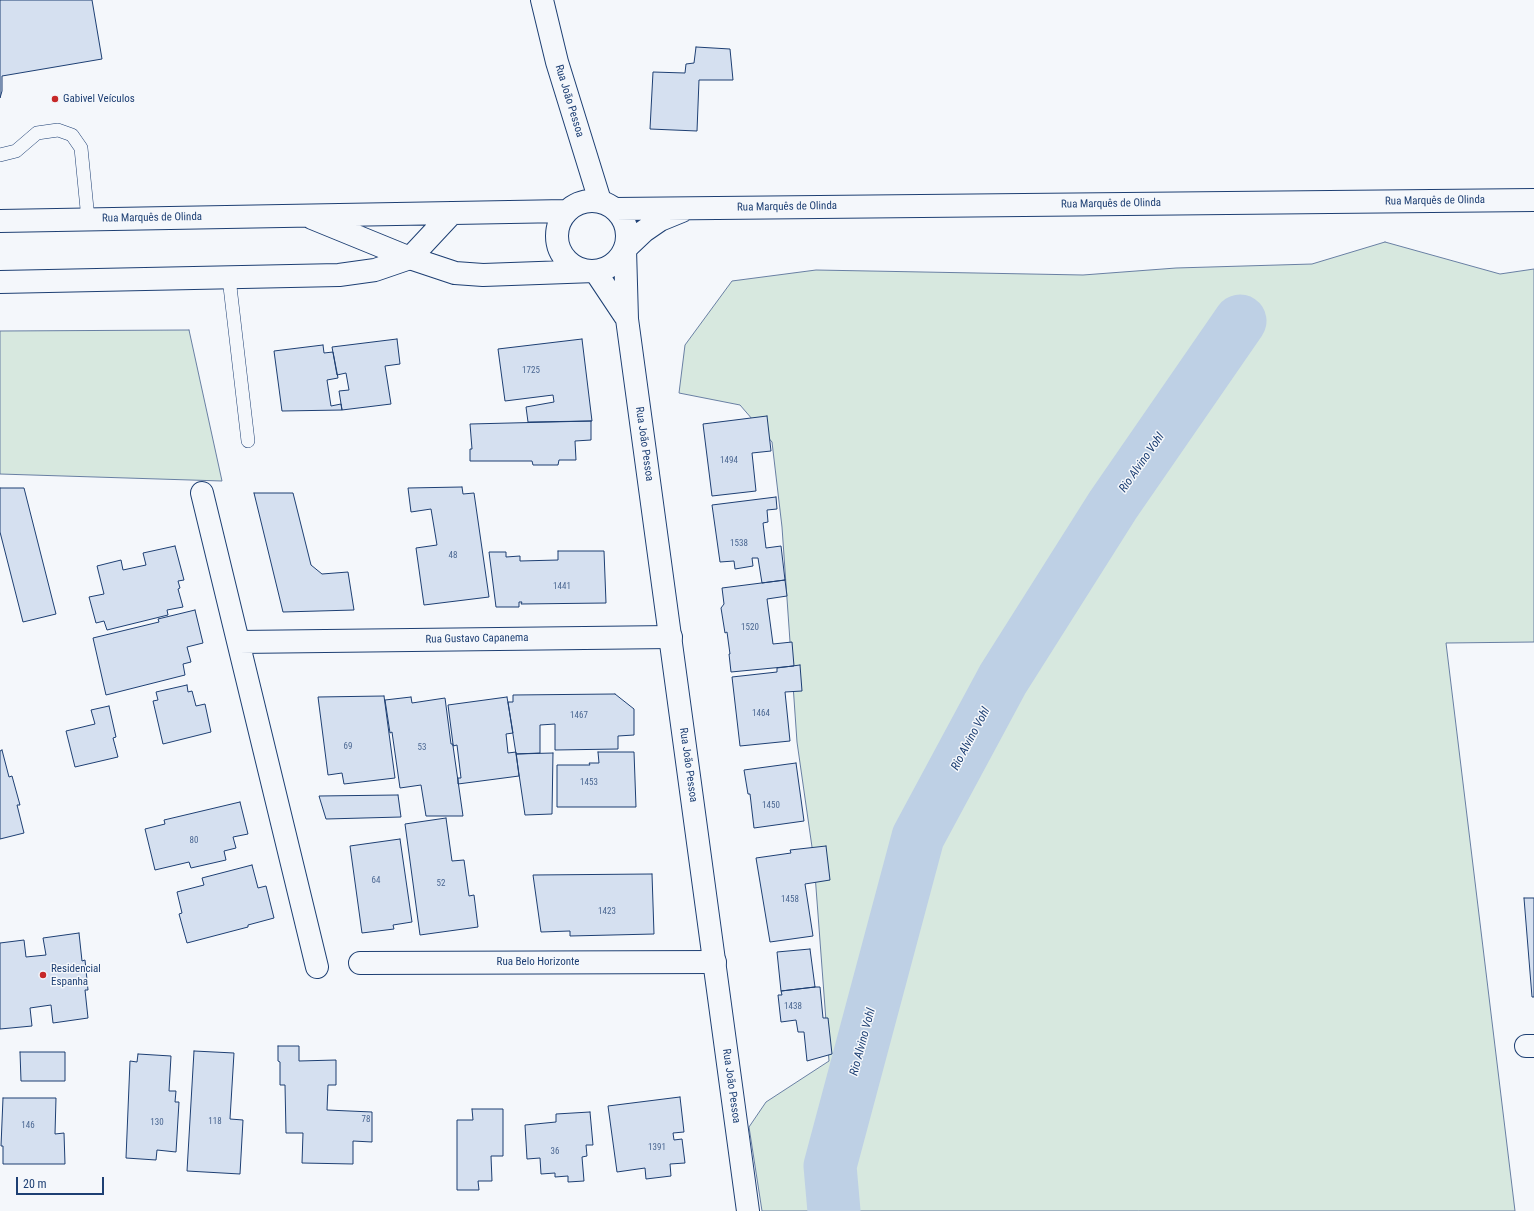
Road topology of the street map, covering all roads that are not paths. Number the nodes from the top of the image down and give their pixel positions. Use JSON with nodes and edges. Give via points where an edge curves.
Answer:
{"nodes":[{"id":1,"x":542,"y":0,"type":"edge"},
{"id":2,"x":0,"y":154,"type":"edge"},
{"id":3,"x":1534,"y":200,"type":"edge"},
{"id":4,"x":607,"y":205,"type":"junction"},
{"id":5,"x":688,"y":208,"type":"junction"},
{"id":6,"x":566,"y":211,"type":"junction"},
{"id":7,"x":452,"y":213,"type":"junction"},
{"id":8,"x":304,"y":215,"type":"junction"},
{"id":9,"x":88,"y":219,"type":"junction"},
{"id":10,"x":0,"y":221,"type":"edge"},
{"id":11,"x":625,"y":249,"type":"junction"},
{"id":12,"x":410,"y":258,"type":"junction"},
{"id":13,"x":594,"y":271,"type":"junction"},
{"id":14,"x":229,"y":278,"type":"junction"},
{"id":15,"x":0,"y":282,"type":"edge"},
{"id":16,"x":627,"y":319,"type":"junction"},
{"id":17,"x":248,"y":441,"type":"dead end"},
{"id":18,"x":202,"y":493,"type":"dead end"},
{"id":19,"x":671,"y":637,"type":"junction"},
{"id":20,"x":239,"y":642,"type":"junction"},
{"id":21,"x":715,"y":962,"type":"junction"},
{"id":22,"x":360,"y":964,"type":"dead end"},
{"id":23,"x":317,"y":967,"type":"dead end"},
{"id":24,"x":748,"y":1211,"type":"edge"}],
"edges":[{"from":1,"to":4,"type":"street","name":"Rua João Pessoa","via":[[556,62]]},
{"from":2,"to":9,"type":"lane","via":[[16,151],[37,133],[58,130],[72,135],[81,148]]},
{"from":3,"to":5,"type":"street","name":"Rua Marquês de Olinda"},
{"from":4,"to":5,"type":"street","name":"Rua Marquês de Olinda"},
{"from":4,"to":6,"type":"street","via":[[588,201],[576,204]]},
{"from":4,"to":11,"type":"street","via":[[622,217],[626,227]]},
{"from":5,"to":11,"type":"street","name":"Rua Marquês de Olinda","via":[[644,230]]},
{"from":6,"to":7,"type":"street","name":"Rua Marquês de Olinda"},
{"from":6,"to":13,"type":"street","via":[[559,222],[557,233],[558,245],[563,256],[582,270]]},
{"from":7,"to":8,"type":"street","name":"Rua Marquês de Olinda"},
{"from":7,"to":12,"type":"street"},
{"from":8,"to":9,"type":"street","name":"Rua Marquês de Olinda"},
{"from":8,"to":12,"type":"street","name":"Rua Marquês de Olinda"},
{"from":9,"to":10,"type":"street","name":"Rua Marquês de Olinda"},
{"from":11,"to":13,"type":"street","via":[[613,265]]},
{"from":11,"to":16,"type":"street","name":"Rua João Pessoa"},
{"from":12,"to":13,"type":"street","name":"Rua Marquês de Olinda","via":[[455,273],[483,275]]},
{"from":12,"to":14,"type":"street","via":[[375,270],[339,275]]},
{"from":13,"to":16,"type":"street","name":"Rua João Pessoa"},
{"from":14,"to":15,"type":"street"},
{"from":14,"to":17,"type":"lane"},
{"from":16,"to":19,"type":"street","name":"Rua João Pessoa"},
{"from":18,"to":20,"type":"street"},
{"from":19,"to":20,"type":"street","name":"Rua Gustavo Capanema"},
{"from":19,"to":21,"type":"street","name":"Rua João Pessoa"},
{"from":20,"to":23,"type":"street"},
{"from":21,"to":22,"type":"street","name":"Rua Belo Horizonte"},
{"from":21,"to":24,"type":"street","name":"Rua João Pessoa"}]}
